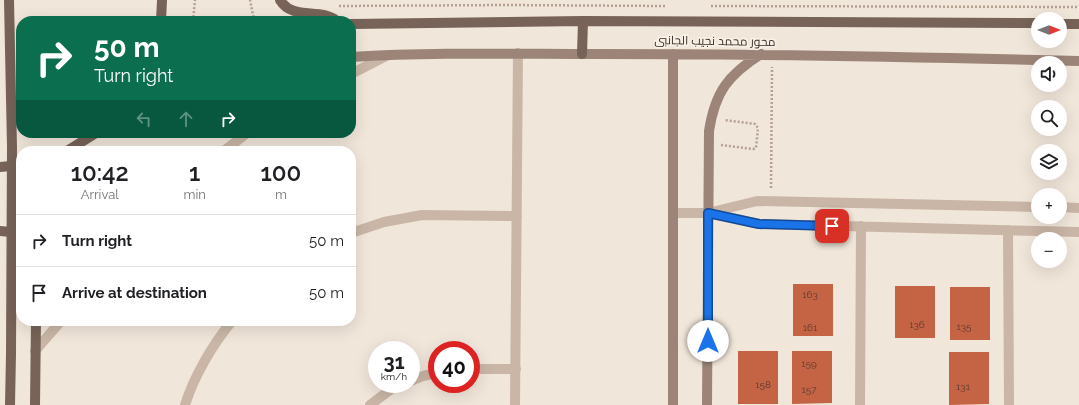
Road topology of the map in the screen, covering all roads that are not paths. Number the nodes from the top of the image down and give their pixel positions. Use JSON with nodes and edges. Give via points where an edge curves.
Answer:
{"nodes":[{"id":1,"x":9,"y":0,"type":"edge"},
{"id":2,"x":162,"y":0,"type":"edge"},
{"id":3,"x":280,"y":0,"type":"edge"},
{"id":4,"x":160,"y":16,"type":"edge"},
{"id":5,"x":328,"y":16,"type":"edge"},
{"id":6,"x":583,"y":20,"type":"junction"},
{"id":7,"x":1031,"y":23,"type":"edge"},
{"id":8,"x":356,"y":24,"type":"edge"},
{"id":9,"x":1067,"y":24,"type":"edge"},
{"id":10,"x":1079,"y":24,"type":"edge"},
{"id":11,"x":518,"y":53,"type":"junction"},
{"id":12,"x":582,"y":54,"type":"junction"},
{"id":13,"x":673,"y":54,"type":"junction"},
{"id":14,"x":761,"y":54,"type":"junction"},
{"id":15,"x":388,"y":55,"type":"junction"},
{"id":16,"x":356,"y":57,"type":"edge"},
{"id":17,"x":1079,"y":61,"type":"edge"},
{"id":18,"x":356,"y":71,"type":"edge"},
{"id":19,"x":88,"y":138,"type":"edge"},
{"id":20,"x":241,"y":138,"type":"edge"},
{"id":21,"x":75,"y":146,"type":"edge"},
{"id":22,"x":230,"y":146,"type":"edge"},
{"id":23,"x":16,"y":165,"type":"edge"},
{"id":24,"x":0,"y":167,"type":"edge"},
{"id":25,"x":1031,"y":207,"type":"edge"},
{"id":26,"x":1067,"y":207,"type":"edge"},
{"id":27,"x":1079,"y":208,"type":"edge"},
{"id":28,"x":673,"y":213,"type":"junction"},
{"id":29,"x":708,"y":213,"type":"junction"},
{"id":30,"x":517,"y":216,"type":"junction"},
{"id":31,"x":861,"y":226,"type":"junction"},
{"id":32,"x":1008,"y":230,"type":"junction"},
{"id":33,"x":0,"y":231,"type":"edge"},
{"id":34,"x":356,"y":231,"type":"edge"},
{"id":35,"x":1079,"y":232,"type":"edge"},
{"id":36,"x":16,"y":233,"type":"edge"},
{"id":37,"x":36,"y":326,"type":"edge"},
{"id":38,"x":56,"y":326,"type":"edge"},
{"id":39,"x":228,"y":326,"type":"edge"},
{"id":40,"x":35,"y":351,"type":"junction"},
{"id":41,"x":480,"y":369,"type":"edge"},
{"id":42,"x":516,"y":369,"type":"junction"},
{"id":43,"x":386,"y":393,"type":"edge"},
{"id":44,"x":10,"y":405,"type":"edge"},
{"id":45,"x":34,"y":405,"type":"edge"},
{"id":46,"x":185,"y":405,"type":"edge"},
{"id":47,"x":370,"y":405,"type":"edge"},
{"id":48,"x":515,"y":405,"type":"edge"},
{"id":49,"x":673,"y":405,"type":"edge"},
{"id":50,"x":708,"y":405,"type":"edge"},
{"id":51,"x":860,"y":405,"type":"edge"},
{"id":52,"x":1009,"y":405,"type":"edge"}],
"edges":[{"from":1,"to":44,"type":"main road","bridge":true,"via":[[12,155]]},
{"from":2,"to":4,"type":"main road"},
{"from":3,"to":5,"type":"main road","via":[[297,13]]},
{"from":6,"to":7,"type":"main road"},
{"from":6,"to":8,"type":"main road"},
{"from":6,"to":12,"type":"main road"},
{"from":9,"to":10,"type":"main road"},
{"from":11,"to":12,"type":"street","name":"محور محمد نجيب الجانبى"},
{"from":11,"to":15,"type":"street","name":"محور محمد نجيب الجانبى"},
{"from":11,"to":30,"type":"street"},
{"from":12,"to":13,"type":"street","name":"محور محمد نجيب الجانبى"},
{"from":13,"to":14,"type":"street","name":"محور محمد نجيب الجانبى"},
{"from":13,"to":28,"type":"street"},
{"from":14,"to":17,"type":"street","name":"محور محمد نجيب الجانبى"},
{"from":14,"to":29,"type":"street","via":[[741,67],[725,84],[714,105],[708,143]]},
{"from":15,"to":16,"type":"street","name":"محور محمد نجيب الجانبى"},
{"from":15,"to":18,"type":"street"},
{"from":19,"to":21,"type":"main road"},
{"from":20,"to":22,"type":"street"},
{"from":23,"to":24,"type":"main road"},
{"from":25,"to":29,"type":"street","via":[[757,201]]},
{"from":26,"to":27,"type":"street"},
{"from":28,"to":29,"type":"street"},
{"from":28,"to":49,"type":"street"},
{"from":29,"to":31,"type":"street","via":[[759,224]]},
{"from":29,"to":50,"type":"street"},
{"from":30,"to":34,"type":"street","via":[[422,215],[384,222]]},
{"from":30,"to":42,"type":"street"},
{"from":31,"to":32,"type":"street"},
{"from":31,"to":51,"type":"street"},
{"from":32,"to":35,"type":"street"},
{"from":32,"to":52,"type":"street"},
{"from":33,"to":36,"type":"main road"},
{"from":37,"to":40,"type":"main road"},
{"from":38,"to":40,"type":"street"},
{"from":39,"to":46,"type":"street","via":[[203,364]]},
{"from":40,"to":45,"type":"main road"},
{"from":41,"to":42,"type":"street"},
{"from":42,"to":48,"type":"street"},
{"from":43,"to":47,"type":"street"}]}
